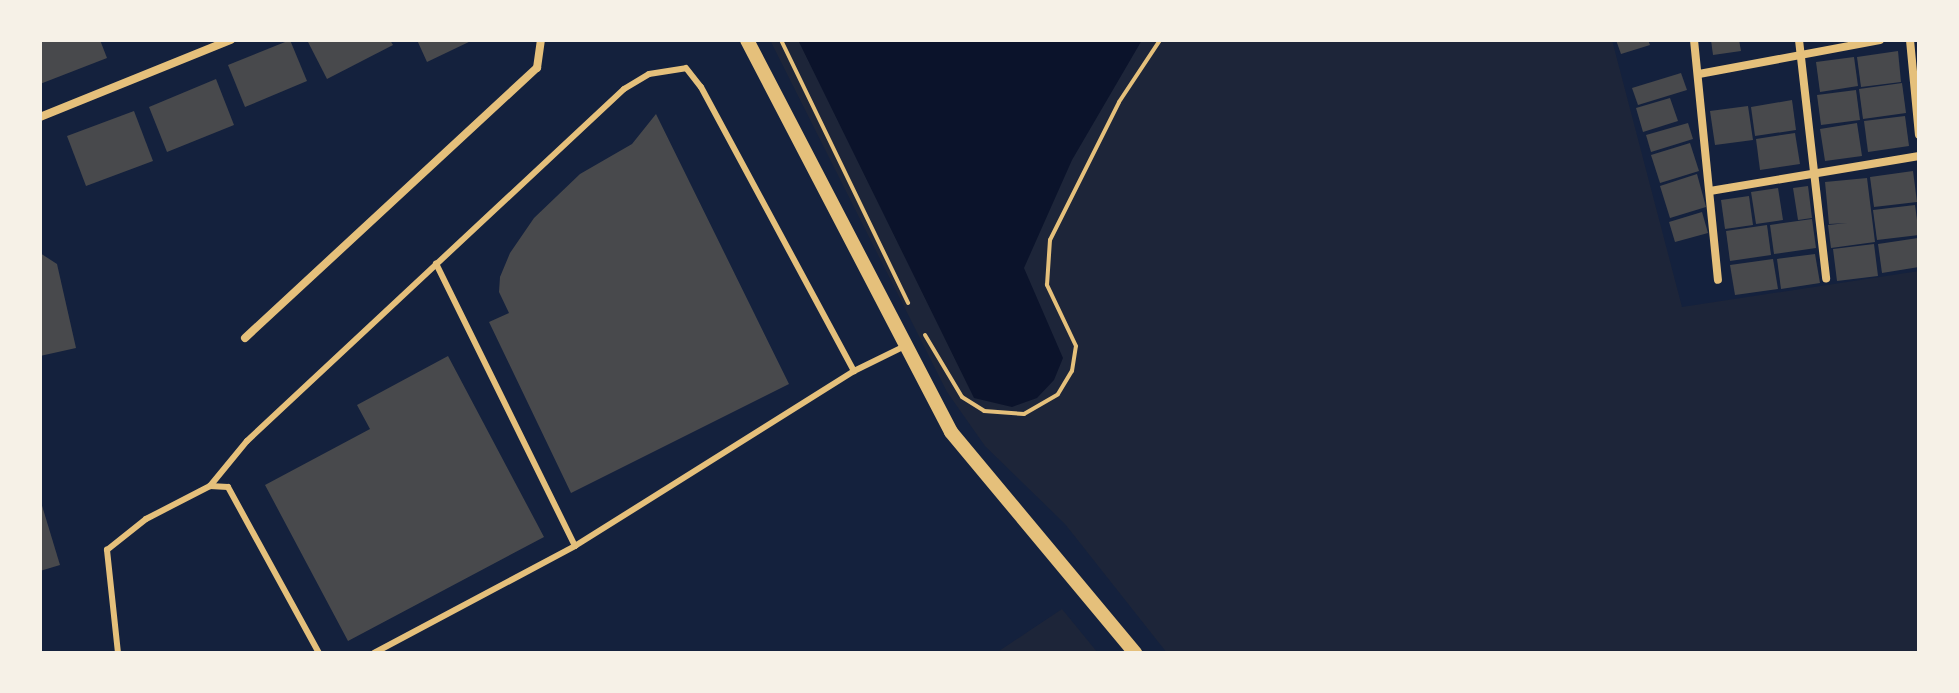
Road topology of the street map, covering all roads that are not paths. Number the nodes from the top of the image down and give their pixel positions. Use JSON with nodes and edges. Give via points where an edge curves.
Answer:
{"nodes":[{"id":1,"x":231,"y":40,"type":"edge"},
{"id":2,"x":541,"y":40,"type":"edge"},
{"id":3,"x":747,"y":40,"type":"edge"},
{"id":4,"x":1694,"y":40,"type":"edge"},
{"id":5,"x":1799,"y":40,"type":"edge"},
{"id":6,"x":1880,"y":40,"type":"edge"},
{"id":7,"x":1910,"y":40,"type":"edge"},
{"id":8,"x":1801,"y":55,"type":"junction"},
{"id":9,"x":1699,"y":74,"type":"junction"},
{"id":10,"x":40,"y":117,"type":"edge"},
{"id":11,"x":1919,"y":135,"type":"edge"},
{"id":12,"x":1919,"y":156,"type":"edge"},
{"id":13,"x":1814,"y":171,"type":"junction"},
{"id":14,"x":1710,"y":191,"type":"junction"},
{"id":15,"x":436,"y":263,"type":"junction"},
{"id":16,"x":1826,"y":278,"type":"dead end"},
{"id":17,"x":1718,"y":280,"type":"dead end"},
{"id":18,"x":245,"y":338,"type":"dead end"},
{"id":19,"x":906,"y":345,"type":"junction"},
{"id":20,"x":854,"y":371,"type":"junction"},
{"id":21,"x":210,"y":486,"type":"junction"},
{"id":22,"x":575,"y":546,"type":"junction"},
{"id":23,"x":118,"y":653,"type":"edge"},
{"id":24,"x":319,"y":653,"type":"edge"},
{"id":25,"x":374,"y":653,"type":"edge"},
{"id":26,"x":1135,"y":653,"type":"edge"}],
"edges":[{"from":1,"to":10,"type":"street"},
{"from":2,"to":18,"type":"street","via":[[537,68]]},
{"from":3,"to":19,"type":"street"},
{"from":4,"to":9,"type":"street"},
{"from":5,"to":8,"type":"street"},
{"from":6,"to":8,"type":"street"},
{"from":7,"to":11,"type":"street"},
{"from":8,"to":9,"type":"street"},
{"from":8,"to":13,"type":"street"},
{"from":9,"to":14,"type":"street"},
{"from":12,"to":13,"type":"street"},
{"from":13,"to":14,"type":"street"},
{"from":13,"to":16,"type":"street"},
{"from":14,"to":17,"type":"street"},
{"from":15,"to":20,"type":"lane","via":[[624,89],[649,74],[686,68]]},
{"from":15,"to":21,"type":"lane","via":[[247,441]]},
{"from":15,"to":22,"type":"lane"},
{"from":19,"to":20,"type":"lane"},
{"from":19,"to":26,"type":"street","via":[[951,432]]},
{"from":20,"to":22,"type":"lane"},
{"from":21,"to":23,"type":"lane","via":[[146,519],[107,550]]},
{"from":21,"to":24,"type":"lane","via":[[228,487]]},
{"from":22,"to":25,"type":"lane"}]}
